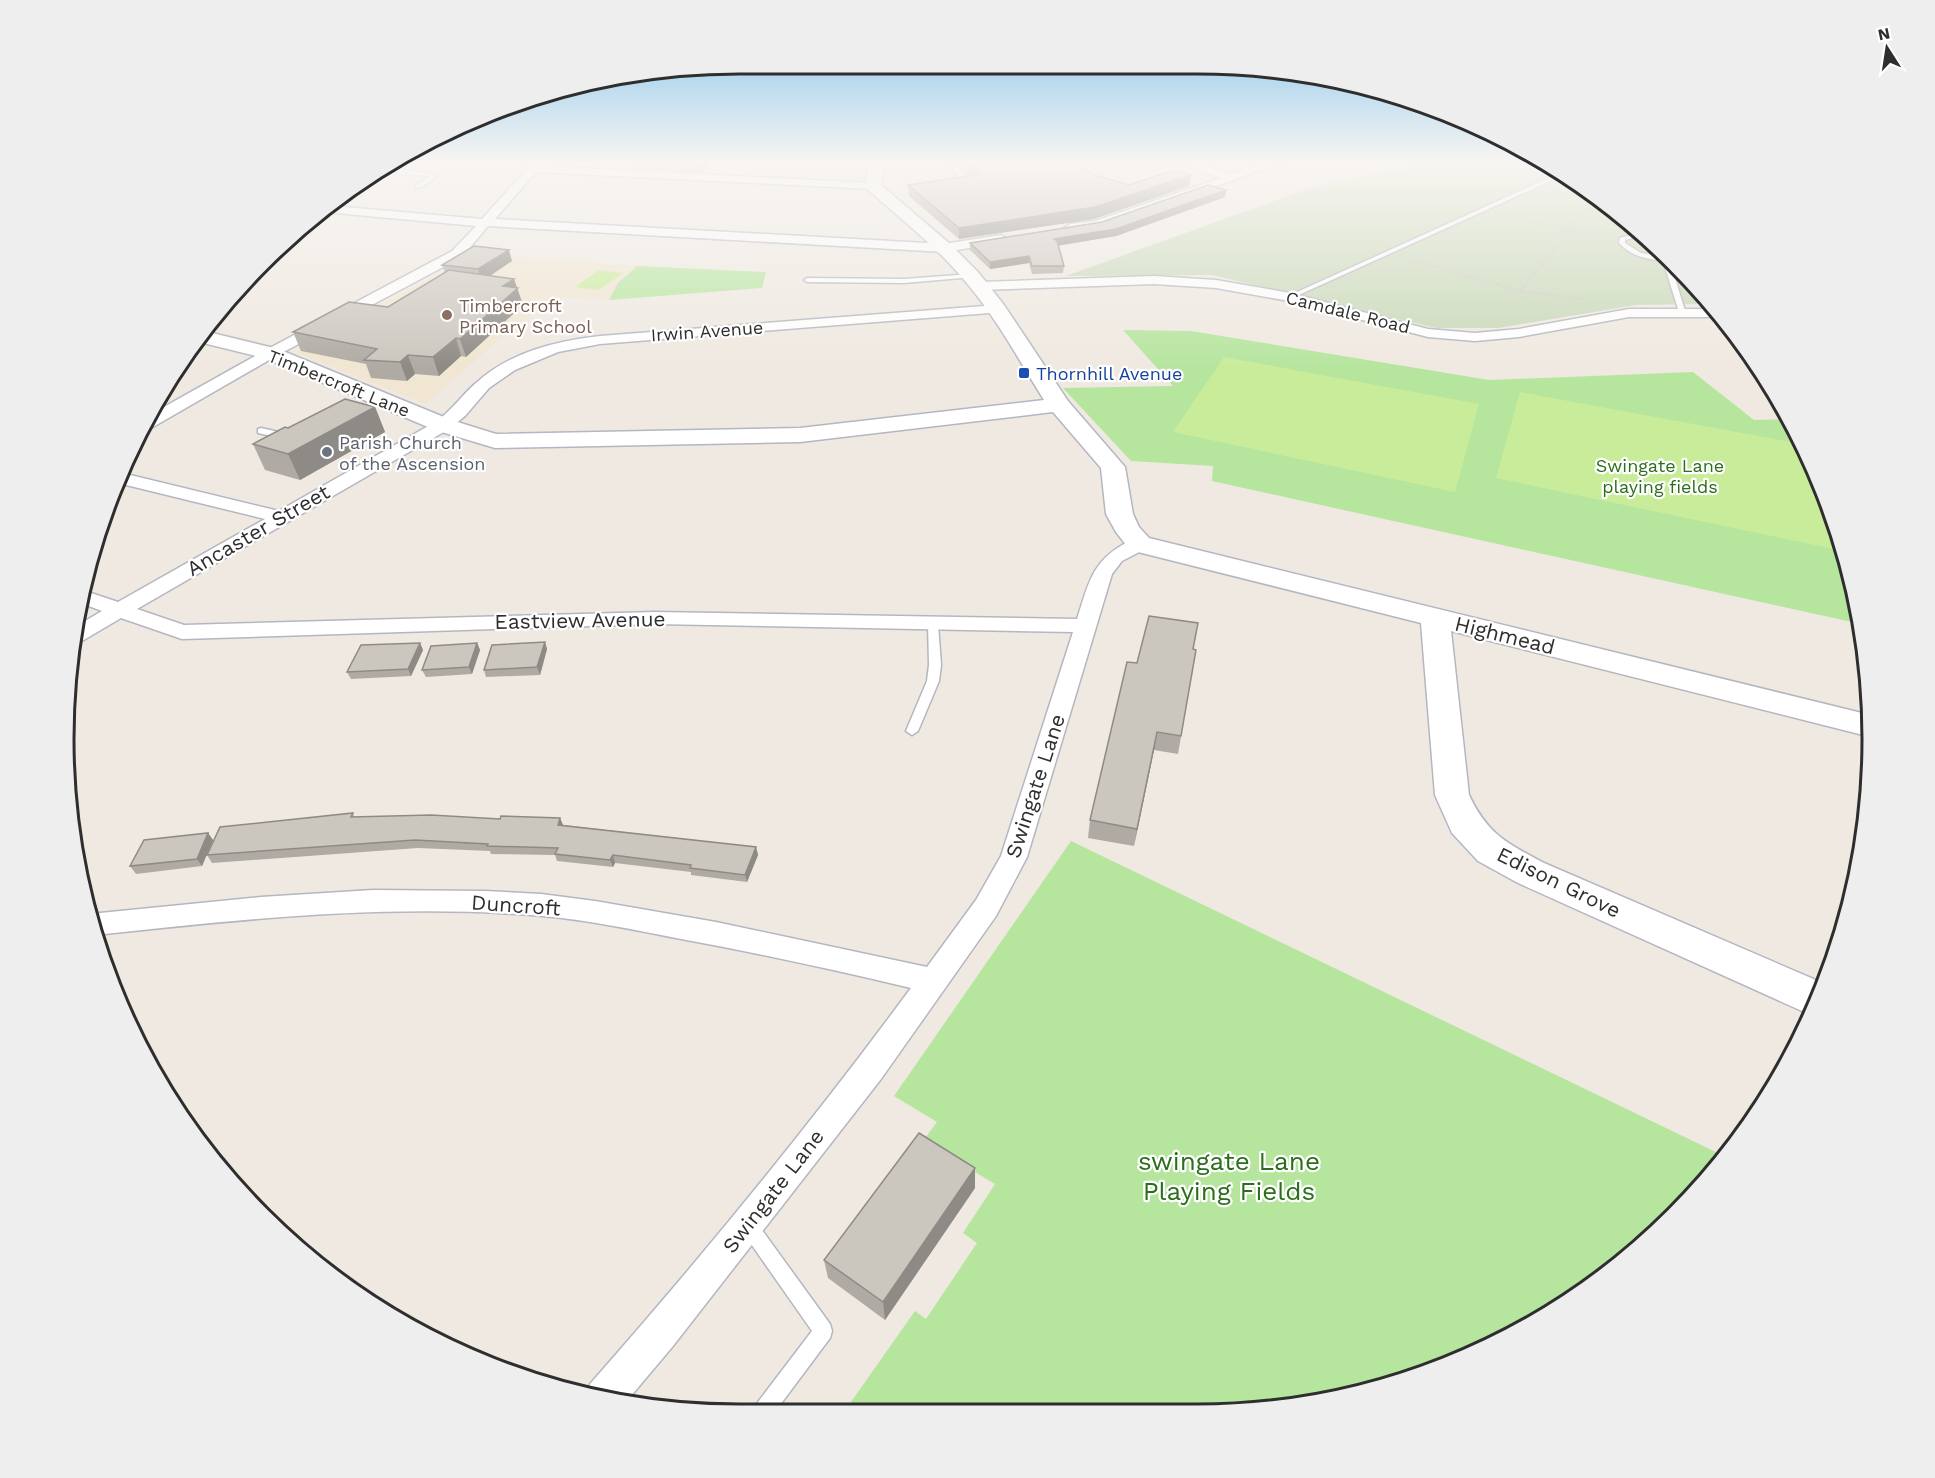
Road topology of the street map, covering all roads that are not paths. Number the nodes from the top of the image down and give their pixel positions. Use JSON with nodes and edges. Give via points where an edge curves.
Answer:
{"nodes":[{"id":1,"x":480,"y":230,"type":"edge"},
{"id":2,"x":640,"y":230,"type":"edge"},
{"id":3,"x":924,"y":230,"type":"edge"},
{"id":4,"x":1440,"y":230,"type":"edge"},
{"id":5,"x":1632,"y":236,"type":"edge"},
{"id":6,"x":1012,"y":237,"type":"edge"},
{"id":7,"x":945,"y":248,"type":"junction"},
{"id":8,"x":1654,"y":257,"type":"edge"},
{"id":9,"x":1674,"y":276,"type":"edge"},
{"id":10,"x":807,"y":280,"type":"dead end"},
{"id":11,"x":975,"y":281,"type":"junction"},
{"id":12,"x":1290,"y":297,"type":"junction"},
{"id":13,"x":998,"y":309,"type":"junction"},
{"id":14,"x":1683,"y":312,"type":"junction"},
{"id":15,"x":1706,"y":313,"type":"edge"},
{"id":16,"x":208,"y":338,"type":"edge"},
{"id":17,"x":271,"y":353,"type":"junction"},
{"id":18,"x":1059,"y":405,"type":"junction"},
{"id":19,"x":157,"y":418,"type":"edge"},
{"id":20,"x":443,"y":425,"type":"junction"},
{"id":21,"x":261,"y":430,"type":"dead end"},
{"id":22,"x":298,"y":439,"type":"edge"},
{"id":23,"x":126,"y":479,"type":"edge"},
{"id":24,"x":281,"y":517,"type":"junction"},
{"id":25,"x":1140,"y":544,"type":"junction"},
{"id":26,"x":88,"y":599,"type":"edge"},
{"id":27,"x":120,"y":610,"type":"junction"},
{"id":28,"x":1435,"y":618,"type":"junction"},
{"id":29,"x":933,"y":624,"type":"junction"},
{"id":30,"x":1086,"y":626,"type":"junction"},
{"id":31,"x":82,"y":631,"type":"edge"},
{"id":32,"x":1861,"y":724,"type":"edge"},
{"id":33,"x":912,"y":731,"type":"dead end"},
{"id":34,"x":100,"y":923,"type":"edge"},
{"id":35,"x":933,"y":981,"type":"junction"},
{"id":36,"x":1810,"y":996,"type":"edge"},
{"id":37,"x":748,"y":1224,"type":"junction"},
{"id":38,"x":609,"y":1392,"type":"edge"},
{"id":39,"x":769,"y":1404,"type":"edge"}],
"edges":[{"from":1,"to":17,"type":"street","via":[[457,254]]},
{"from":2,"to":7,"type":"street"},
{"from":3,"to":7,"type":"street"},
{"from":4,"to":12,"type":"lane"},
{"from":5,"to":8,"type":"lane","via":[[1622,239],[1622,243],[1634,252]]},
{"from":6,"to":7,"type":"street"},
{"from":7,"to":11,"type":"street"},
{"from":9,"to":14,"type":"lane"},
{"from":10,"to":11,"type":"lane"},
{"from":11,"to":12,"type":"street","name":"Camdale Road","via":[[1154,280],[1216,284]]},
{"from":11,"to":13,"type":"street"},
{"from":12,"to":14,"type":"street","name":"Camdale Road","via":[[1428,333],[1475,337],[1629,313]]},
{"from":13,"to":18,"type":"street"},
{"from":13,"to":20,"type":"street","name":"Irwin Avenue","via":[[559,346],[499,374]]},
{"from":14,"to":15,"type":"street","name":"Camdale Road"},
{"from":16,"to":17,"type":"street","name":"Timbercroft Lane"},
{"from":17,"to":19,"type":"street"},
{"from":17,"to":20,"type":"street","name":"Timbercroft Lane","via":[[375,403]]},
{"from":18,"to":20,"type":"street","via":[[800,435],[514,442],[482,438]]},
{"from":18,"to":25,"type":"street","via":[[1113,467],[1118,517]]},
{"from":20,"to":24,"type":"street","name":"Ancaster Street"},
{"from":21,"to":22,"type":"lane"},
{"from":23,"to":24,"type":"street"},
{"from":24,"to":27,"type":"street","name":"Ancaster Street"},
{"from":25,"to":28,"type":"street","name":"Highmead"},
{"from":25,"to":30,"type":"street","name":"Swingate Lane","via":[[1115,557],[1102,573]]},
{"from":26,"to":27,"type":"street","name":"Eastview Avenue"},
{"from":27,"to":29,"type":"street","name":"Eastview Avenue","via":[[182,632],[654,618]]},
{"from":27,"to":31,"type":"street","name":"Ancaster Street"},
{"from":28,"to":32,"type":"street","name":"Highmead"},
{"from":28,"to":36,"type":"street","name":"Edison Grove","via":[[1452,795],[1465,824],[1491,851],[1531,873]]},
{"from":29,"to":30,"type":"street","name":"Eastview Avenue"},
{"from":29,"to":33,"type":"lane","via":[[933,681]]},
{"from":30,"to":35,"type":"street","name":"Swingate Lane","via":[[1014,856],[986,908]]},
{"from":34,"to":35,"type":"street","name":"Duncroft","via":[[348,902],[429,900],[542,905],[796,949]]},
{"from":35,"to":37,"type":"street","name":"Swingate Lane","via":[[870,1069]]},
{"from":37,"to":38,"type":"street","name":"Swingate Lane"},
{"from":37,"to":39,"type":"lane","via":[[824,1331]]}]}
